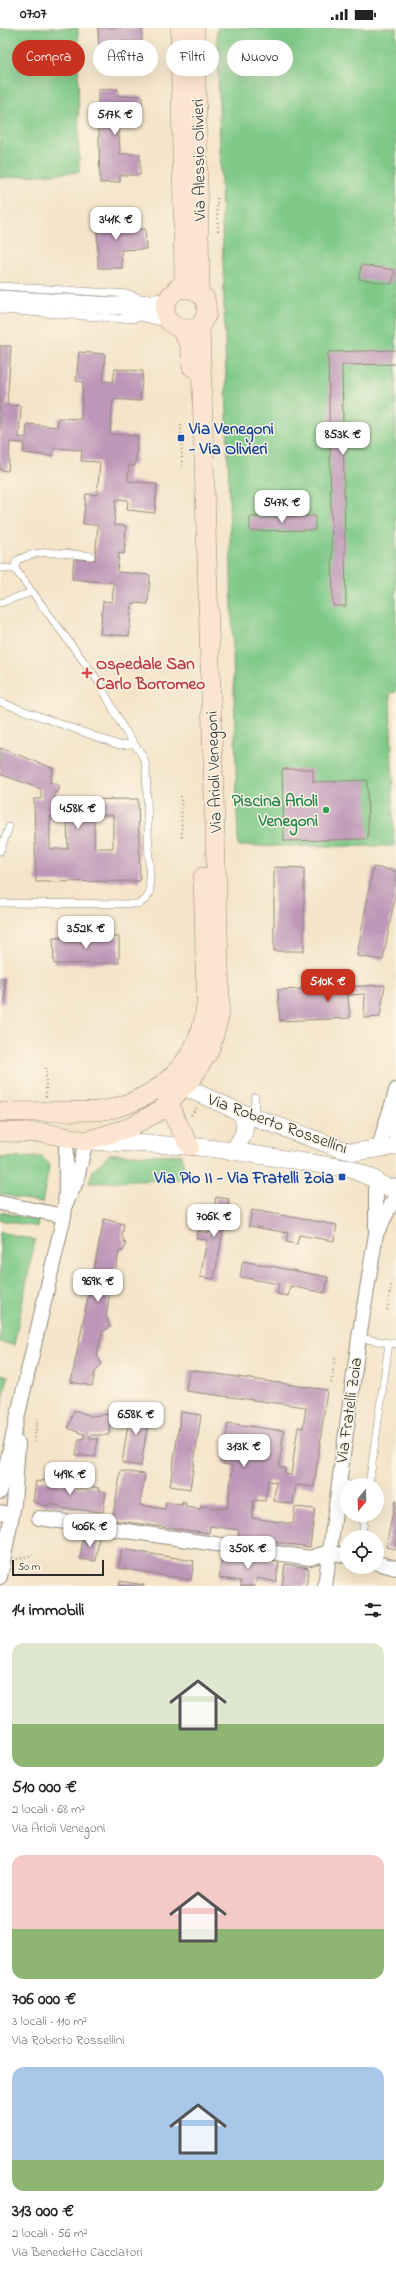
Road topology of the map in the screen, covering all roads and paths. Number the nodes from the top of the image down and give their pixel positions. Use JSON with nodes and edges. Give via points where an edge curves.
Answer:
{"nodes":[{"id":1,"x":180,"y":28,"type":"edge"},
{"id":2,"x":195,"y":28,"type":"edge"},
{"id":3,"x":217,"y":198,"type":"dead end"},
{"id":4,"x":218,"y":234,"type":"dead end"},
{"id":5,"x":0,"y":286,"type":"edge"},
{"id":6,"x":198,"y":291,"type":"junction"},
{"id":7,"x":93,"y":298,"type":"junction"},
{"id":8,"x":0,"y":299,"type":"edge"},
{"id":9,"x":0,"y":310,"type":"edge"},
{"id":10,"x":167,"y":310,"type":"junction"},
{"id":11,"x":200,"y":326,"type":"junction"},
{"id":12,"x":181,"y":425,"type":"dead end"},
{"id":13,"x":182,"y":468,"type":"dead end"},
{"id":14,"x":91,"y":556,"type":"dead end"},
{"id":15,"x":0,"y":568,"type":"edge"},
{"id":16,"x":15,"y":569,"type":"junction"},
{"id":17,"x":32,"y":592,"type":"junction"},
{"id":18,"x":0,"y":603,"type":"edge"},
{"id":19,"x":0,"y":702,"type":"edge"},
{"id":20,"x":133,"y":744,"type":"junction"},
{"id":21,"x":181,"y":796,"type":"dead end"},
{"id":22,"x":9,"y":827,"type":"dead end"},
{"id":23,"x":182,"y":839,"type":"dead end"},
{"id":24,"x":0,"y":851,"type":"edge"},
{"id":25,"x":0,"y":903,"type":"edge"},
{"id":26,"x":46,"y":1068,"type":"dead end"},
{"id":27,"x":164,"y":1083,"type":"junction"},
{"id":28,"x":184,"y":1087,"type":"junction"},
{"id":29,"x":255,"y":1096,"type":"dead end"},
{"id":30,"x":395,"y":1096,"type":"edge"},
{"id":31,"x":46,"y":1102,"type":"dead end"},
{"id":32,"x":169,"y":1104,"type":"junction"},
{"id":33,"x":79,"y":1112,"type":"junction"},
{"id":34,"x":247,"y":1114,"type":"junction"},
{"id":35,"x":0,"y":1123,"type":"edge"},
{"id":36,"x":396,"y":1135,"type":"edge"},
{"id":37,"x":67,"y":1138,"type":"junction"},
{"id":38,"x":86,"y":1141,"type":"junction"},
{"id":39,"x":190,"y":1146,"type":"junction"},
{"id":40,"x":385,"y":1148,"type":"edge"},
{"id":41,"x":232,"y":1150,"type":"junction"},
{"id":42,"x":375,"y":1180,"type":"junction"},
{"id":43,"x":396,"y":1187,"type":"edge"},
{"id":44,"x":396,"y":1195,"type":"edge"},
{"id":45,"x":66,"y":1201,"type":"junction"},
{"id":46,"x":0,"y":1203,"type":"edge"},
{"id":47,"x":64,"y":1216,"type":"junction"},
{"id":48,"x":376,"y":1234,"type":"junction"},
{"id":49,"x":391,"y":1285,"type":"dead end"},
{"id":50,"x":387,"y":1310,"type":"dead end"},
{"id":51,"x":359,"y":1338,"type":"junction"},
{"id":52,"x":393,"y":1344,"type":"edge"},
{"id":53,"x":335,"y":1358,"type":"dead end"},
{"id":54,"x":331,"y":1383,"type":"dead end"},
{"id":55,"x":20,"y":1402,"type":"junction"},
{"id":56,"x":38,"y":1418,"type":"dead end"},
{"id":57,"x":34,"y":1442,"type":"dead end"},
{"id":58,"x":345,"y":1478,"type":"edge"},
{"id":59,"x":370,"y":1478,"type":"edge"},
{"id":60,"x":0,"y":1492,"type":"edge"},
{"id":61,"x":340,"y":1502,"type":"edge"},
{"id":62,"x":6,"y":1513,"type":"edge"},
{"id":63,"x":38,"y":1518,"type":"dead end"},
{"id":64,"x":363,"y":1522,"type":"edge"},
{"id":65,"x":363,"y":1527,"type":"dead end"},
{"id":66,"x":329,"y":1552,"type":"junction"},
{"id":67,"x":340,"y":1554,"type":"edge"},
{"id":68,"x":33,"y":1555,"type":"dead end"},
{"id":69,"x":16,"y":1560,"type":"dead end"},
{"id":70,"x":384,"y":1565,"type":"edge"},
{"id":71,"x":396,"y":1568,"type":"edge"},
{"id":72,"x":0,"y":1577,"type":"edge"},
{"id":73,"x":325,"y":1586,"type":"edge"}],
"edges":[{"from":1,"to":10,"type":"main road","name":"Via Alessio Olivieri","via":[[184,280]]},
{"from":2,"to":6,"type":"main road","name":"Via Alessio Olivieri","via":[[200,283]]},
{"from":3,"to":4,"type":"path"},
{"from":5,"to":7,"type":"lane"},
{"from":6,"to":10,"type":"main road","via":[[192,289]]},
{"from":6,"to":11,"type":"main road","via":[[207,304],[206,318]]},
{"from":7,"to":8,"type":"street"},
{"from":7,"to":10,"type":"street","via":[[114,306]]},
{"from":7,"to":10,"type":"lane","via":[[129,294]]},
{"from":9,"to":10,"type":"lane","via":[[127,319]]},
{"from":10,"to":11,"type":"main road","via":[[188,331]]},
{"from":10,"to":27,"type":"main road","name":"Via Arioli Venegoni","via":[[190,344],[191,354],[206,1005],[203,1023],[192,1050],[176,1072]]},
{"from":11,"to":28,"type":"main road","name":"Via Arioli Venegoni","via":[[220,1017],[210,1049]]},
{"from":12,"to":13,"type":"path"},
{"from":14,"to":16,"type":"lane","via":[[45,551],[28,554],[16,561]]},
{"from":15,"to":16,"type":"lane"},
{"from":16,"to":17,"type":"lane"},
{"from":17,"to":18,"type":"lane"},
{"from":17,"to":20,"type":"lane","via":[[99,682]]},
{"from":19,"to":20,"type":"lane","via":[[120,745]]},
{"from":20,"to":25,"type":"lane","via":[[146,765],[150,892],[146,899],[140,904]]},
{"from":21,"to":23,"type":"path"},
{"from":22,"to":24,"type":"lane"},
{"from":26,"to":31,"type":"path"},
{"from":27,"to":28,"type":"main road"},
{"from":27,"to":32,"type":"main road"},
{"from":27,"to":33,"type":"main road","name":"Via Arioli Venegoni","via":[[153,1093],[128,1106],[98,1112]]},
{"from":28,"to":32,"type":"main road","name":"Via Arioli Venegoni"},
{"from":28,"to":34,"type":"street","name":"Via Roberto Rossellini"},
{"from":29,"to":34,"type":"lane"},
{"from":30,"to":36,"type":"street","name":"Via Fratelli Zoia"},
{"from":30,"to":40,"type":"street","name":"Via Fratelli Zoia","via":[[382,1132]]},
{"from":32,"to":38,"type":"main road","name":"Via Arioli Venegoni","via":[[130,1127]]},
{"from":32,"to":39,"type":"main road"},
{"from":33,"to":35,"type":"main road","name":"Via Arioli Venegoni"},
{"from":33,"to":37,"type":"main road"},
{"from":33,"to":38,"type":"main road"},
{"from":34,"to":40,"type":"street","name":"Via Roberto Rossellini","via":[[341,1149],[355,1152]]},
{"from":34,"to":41,"type":"street","via":[[244,1135]]},
{"from":35,"to":37,"type":"main road"},
{"from":37,"to":38,"type":"main road"},
{"from":37,"to":45,"type":"street","via":[[64,1180]]},
{"from":38,"to":39,"type":"street","name":"Via Roberto Rossellini"},
{"from":38,"to":45,"type":"street","via":[[76,1182]]},
{"from":39,"to":41,"type":"street","name":"Via Roberto Rossellini"},
{"from":40,"to":42,"type":"street","name":"Via Fratelli Zoia","via":[[370,1162],[370,1170]]},
{"from":41,"to":42,"type":"street","name":"Via Roberto Rossellini","via":[[351,1169]]},
{"from":42,"to":43,"type":"street","name":"Via Roberto Rossellini","via":[[385,1187]]},
{"from":42,"to":48,"type":"street","name":"Via Fratelli Zoia"},
{"from":44,"to":48,"type":"street","name":"Via Fratelli Zoia"},
{"from":45,"to":47,"type":"street"},
{"from":46,"to":47,"type":"street"},
{"from":47,"to":55,"type":"street"},
{"from":48,"to":51,"type":"street","name":"Via Fratelli Zoia"},
{"from":49,"to":50,"type":"path"},
{"from":51,"to":52,"type":"lane","name":"Via Fratelli Zoia"},
{"from":51,"to":58,"type":"street","name":"Via Fratelli Zoia"},
{"from":52,"to":59,"type":"lane","name":"Via Fratelli Zoia"},
{"from":53,"to":54,"type":"path"},
{"from":55,"to":60,"type":"street"},
{"from":55,"to":62,"type":"street"},
{"from":56,"to":57,"type":"path"},
{"from":61,"to":66,"type":"street","name":"Via Fratelli Zoia"},
{"from":62,"to":72,"type":"street"},
{"from":63,"to":66,"type":"street","via":[[310,1558]]},
{"from":64,"to":65,"type":"lane"},
{"from":66,"to":67,"type":"street"},
{"from":66,"to":73,"type":"street","name":"Via Fratelli Zoia"},
{"from":68,"to":69,"type":"path"},
{"from":70,"to":71,"type":"street"}]}
